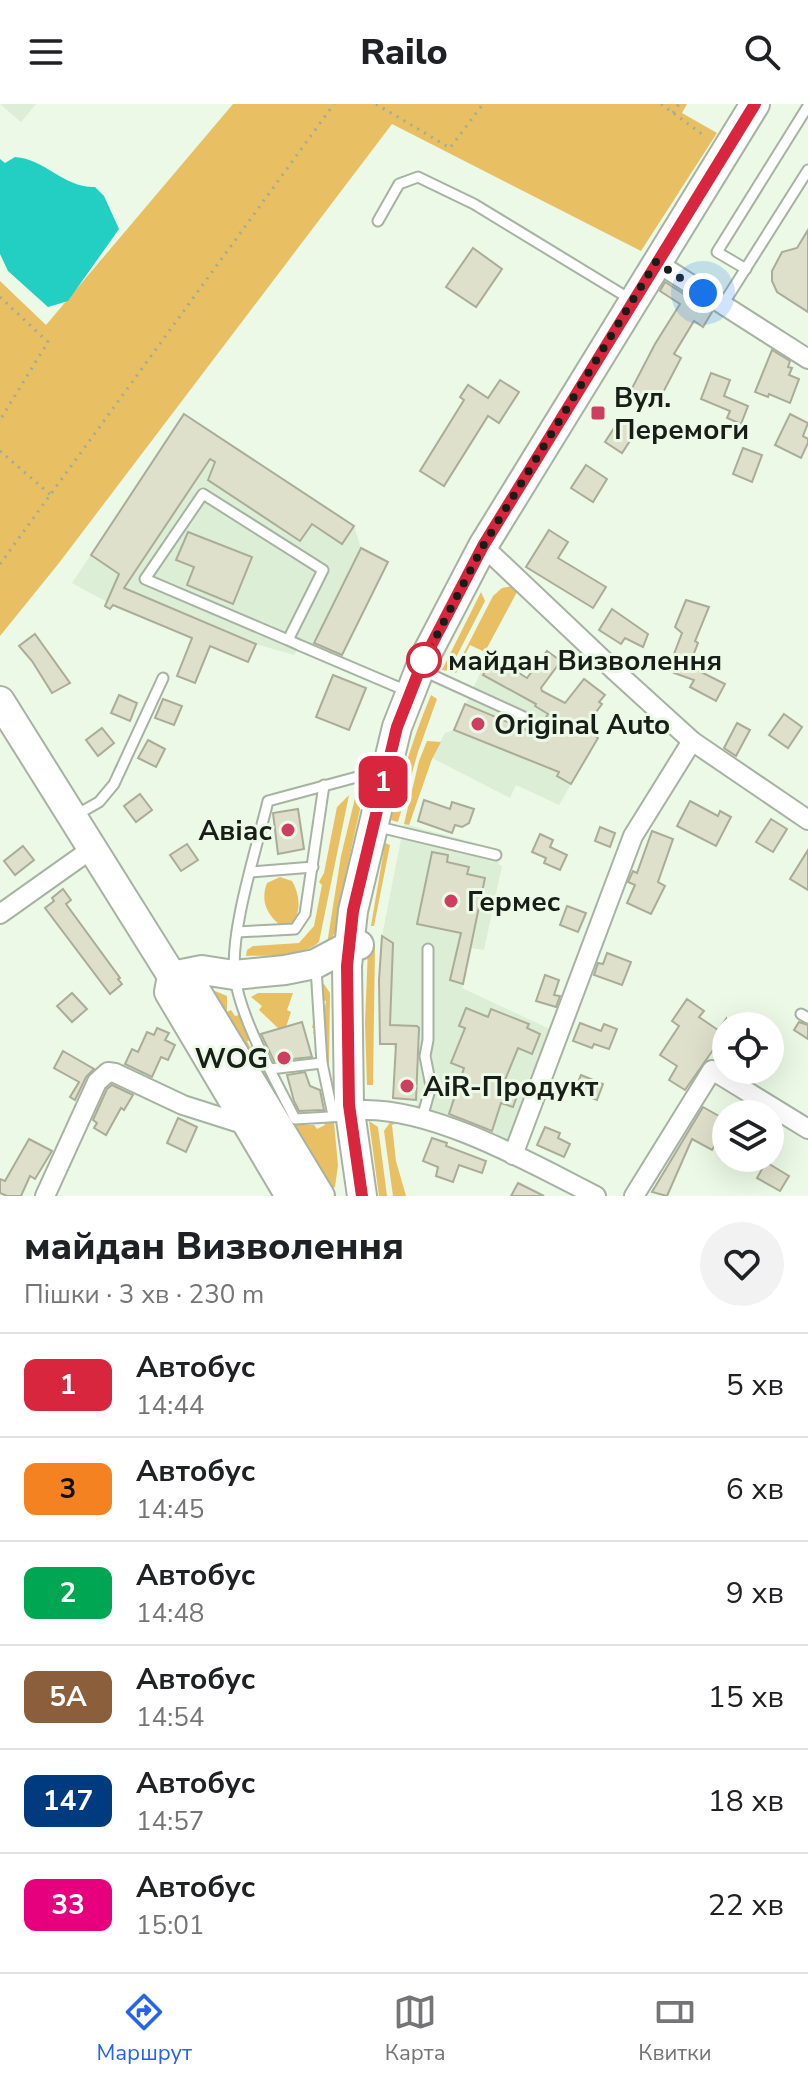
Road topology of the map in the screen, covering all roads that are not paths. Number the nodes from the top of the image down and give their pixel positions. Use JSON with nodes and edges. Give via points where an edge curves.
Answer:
{"nodes":[{"id":1,"x":755,"y":104,"type":"edge"},
{"id":2,"x":766,"y":104,"type":"edge"},
{"id":3,"x":808,"y":106,"type":"edge"},
{"id":4,"x":808,"y":170,"type":"edge"},
{"id":5,"x":378,"y":221,"type":"dead end"},
{"id":6,"x":660,"y":264,"type":"junction"},
{"id":7,"x":746,"y":269,"type":"junction"},
{"id":8,"x":633,"y":301,"type":"junction"},
{"id":9,"x":722,"y":306,"type":"junction"},
{"id":10,"x":807,"y":356,"type":"edge"},
{"id":11,"x":488,"y":549,"type":"junction"},
{"id":12,"x":288,"y":640,"type":"junction"},
{"id":13,"x":163,"y":678,"type":"dead end"},
{"id":14,"x":420,"y":683,"type":"junction"},
{"id":15,"x":0,"y":701,"type":"edge"},
{"id":16,"x":526,"y":718,"type":"dead end"},
{"id":17,"x":692,"y":741,"type":"junction"},
{"id":18,"x":391,"y":772,"type":"junction"},
{"id":19,"x":324,"y":785,"type":"junction"},
{"id":20,"x":73,"y":817,"type":"junction"},
{"id":21,"x":808,"y":820,"type":"edge"},
{"id":22,"x":383,"y":828,"type":"junction"},
{"id":23,"x":93,"y":848,"type":"junction"},
{"id":24,"x":496,"y":855,"type":"dead end"},
{"id":25,"x":313,"y":867,"type":"junction"},
{"id":26,"x":251,"y":872,"type":"junction"},
{"id":27,"x":0,"y":914,"type":"edge"},
{"id":28,"x":237,"y":932,"type":"junction"},
{"id":29,"x":354,"y":946,"type":"junction"},
{"id":30,"x":428,"y":949,"type":"dead end"},
{"id":31,"x":315,"y":964,"type":"junction"},
{"id":32,"x":234,"y":975,"type":"junction"},
{"id":33,"x":172,"y":976,"type":"junction"},
{"id":34,"x":322,"y":1063,"type":"junction"},
{"id":35,"x":270,"y":1069,"type":"junction"},
{"id":36,"x":349,"y":1114,"type":"junction"},
{"id":37,"x":422,"y":1118,"type":"junction"},
{"id":38,"x":249,"y":1126,"type":"junction"},
{"id":39,"x":808,"y":1129,"type":"edge"},
{"id":40,"x":513,"y":1155,"type":"junction"},
{"id":41,"x":45,"y":1196,"type":"edge"},
{"id":42,"x":290,"y":1196,"type":"edge"},
{"id":43,"x":320,"y":1196,"type":"edge"},
{"id":44,"x":362,"y":1196,"type":"edge"},
{"id":45,"x":374,"y":1196,"type":"edge"},
{"id":46,"x":596,"y":1196,"type":"edge"},
{"id":47,"x":634,"y":1196,"type":"edge"}],
"edges":[{"from":1,"to":6,"type":"main road"},
{"from":2,"to":6,"type":"main road"},
{"from":3,"to":7,"type":"lane","via":[[717,252]]},
{"from":4,"to":7,"type":"lane"},
{"from":5,"to":8,"type":"lane","via":[[399,184],[418,177],[474,204]]},
{"from":6,"to":8,"type":"main road"},
{"from":6,"to":9,"type":"street"},
{"from":6,"to":11,"type":"main road"},
{"from":7,"to":9,"type":"lane"},
{"from":8,"to":11,"type":"main road"},
{"from":9,"to":10,"type":"street"},
{"from":11,"to":14,"type":"main road"},
{"from":11,"to":17,"type":"street"},
{"from":12,"to":12,"type":"lane","via":[[145,579],[203,494],[323,570]]},
{"from":12,"to":14,"type":"lane"},
{"from":13,"to":20,"type":"lane","via":[[114,784],[99,802]]},
{"from":14,"to":16,"type":"lane"},
{"from":14,"to":18,"type":"main road"},
{"from":15,"to":20,"type":"main road"},
{"from":17,"to":21,"type":"street"},
{"from":17,"to":40,"type":"street","via":[[633,836]]},
{"from":18,"to":19,"type":"lane"},
{"from":18,"to":22,"type":"main road"},
{"from":18,"to":29,"type":"main road","via":[[353,911]]},
{"from":19,"to":25,"type":"lane"},
{"from":19,"to":26,"type":"lane","via":[[268,801]]},
{"from":20,"to":23,"type":"main road"},
{"from":22,"to":24,"type":"lane"},
{"from":22,"to":29,"type":"main road"},
{"from":23,"to":27,"type":"street"},
{"from":23,"to":33,"type":"main road"},
{"from":25,"to":26,"type":"lane"},
{"from":25,"to":28,"type":"lane","via":[[305,914],[295,929]]},
{"from":26,"to":28,"type":"lane"},
{"from":28,"to":32,"type":"lane"},
{"from":29,"to":31,"type":"main road"},
{"from":29,"to":36,"type":"main road","via":[[357,1040]]},
{"from":30,"to":37,"type":"lane","via":[[425,1056],[431,1086]]},
{"from":31,"to":32,"type":"main road"},
{"from":31,"to":34,"type":"lane"},
{"from":32,"to":33,"type":"main road","via":[[202,970]]},
{"from":32,"to":35,"type":"lane"},
{"from":33,"to":38,"type":"main road","via":[[169,992]]},
{"from":33,"to":43,"type":"main road","via":[[190,981]]},
{"from":34,"to":35,"type":"lane"},
{"from":34,"to":36,"type":"lane"},
{"from":35,"to":36,"type":"lane","via":[[297,1120]]},
{"from":36,"to":37,"type":"street","via":[[388,1110]]},
{"from":36,"to":44,"type":"main road"},
{"from":36,"to":45,"type":"main road"},
{"from":37,"to":40,"type":"street"},
{"from":38,"to":41,"type":"street","via":[[108,1072],[97,1082]]},
{"from":38,"to":42,"type":"main road"},
{"from":39,"to":47,"type":"street","via":[[712,1070]]},
{"from":40,"to":46,"type":"street"}]}
